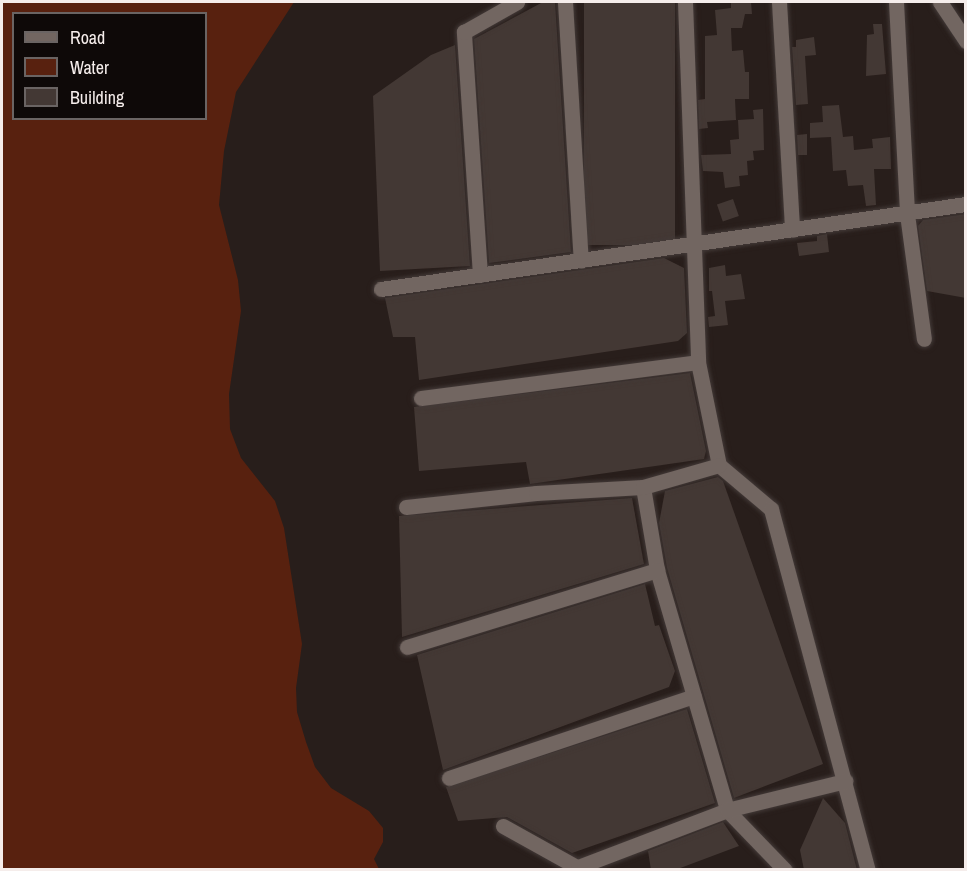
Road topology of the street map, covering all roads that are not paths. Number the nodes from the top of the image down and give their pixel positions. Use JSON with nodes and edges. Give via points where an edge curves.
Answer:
{"nodes":[{"id":1,"x":517,"y":2,"type":"edge"},
{"id":2,"x":565,"y":2,"type":"edge"},
{"id":3,"x":685,"y":2,"type":"edge"},
{"id":4,"x":779,"y":2,"type":"edge"},
{"id":5,"x":896,"y":2,"type":"edge"},
{"id":6,"x":940,"y":2,"type":"edge"},
{"id":7,"x":966,"y":41,"type":"edge"},
{"id":8,"x":966,"y":204,"type":"edge"},
{"id":9,"x":907,"y":214,"type":"junction"},
{"id":10,"x":792,"y":230,"type":"junction"},
{"id":11,"x":696,"y":242,"type":"junction"},
{"id":12,"x":581,"y":261,"type":"junction"},
{"id":13,"x":480,"y":275,"type":"junction"},
{"id":14,"x":381,"y":289,"type":"dead end"},
{"id":15,"x":924,"y":339,"type":"dead end"},
{"id":16,"x":698,"y":362,"type":"junction"},
{"id":17,"x":421,"y":398,"type":"dead end"},
{"id":18,"x":719,"y":465,"type":"junction"},
{"id":19,"x":643,"y":487,"type":"junction"},
{"id":20,"x":406,"y":507,"type":"dead end"},
{"id":21,"x":657,"y":570,"type":"junction"},
{"id":22,"x":407,"y":647,"type":"dead end"},
{"id":23,"x":694,"y":696,"type":"junction"},
{"id":24,"x":449,"y":778,"type":"dead end"},
{"id":25,"x":844,"y":781,"type":"junction"},
{"id":26,"x":727,"y":810,"type":"junction"},
{"id":27,"x":503,"y":825,"type":"dead end"},
{"id":28,"x":580,"y":868,"type":"edge"},
{"id":29,"x":785,"y":870,"type":"edge"},
{"id":30,"x":868,"y":870,"type":"edge"}],
"edges":[{"from":1,"to":13,"type":"street","via":[[464,32]]},
{"from":2,"to":12,"type":"street"},
{"from":3,"to":11,"type":"street"},
{"from":4,"to":10,"type":"street"},
{"from":5,"to":9,"type":"street"},
{"from":6,"to":7,"type":"street"},
{"from":8,"to":9,"type":"street"},
{"from":9,"to":10,"type":"street"},
{"from":9,"to":15,"type":"street"},
{"from":10,"to":11,"type":"street"},
{"from":11,"to":12,"type":"street"},
{"from":11,"to":16,"type":"street"},
{"from":12,"to":13,"type":"street"},
{"from":13,"to":14,"type":"street"},
{"from":16,"to":17,"type":"street"},
{"from":16,"to":18,"type":"street"},
{"from":18,"to":19,"type":"street"},
{"from":18,"to":25,"type":"street","via":[[771,509]]},
{"from":19,"to":20,"type":"street","via":[[536,493]]},
{"from":19,"to":21,"type":"street"},
{"from":21,"to":22,"type":"street"},
{"from":21,"to":23,"type":"street"},
{"from":23,"to":24,"type":"street"},
{"from":23,"to":26,"type":"street"},
{"from":25,"to":26,"type":"street"},
{"from":25,"to":30,"type":"street"},
{"from":26,"to":28,"type":"street"},
{"from":26,"to":29,"type":"street"},
{"from":27,"to":28,"type":"street"}]}
